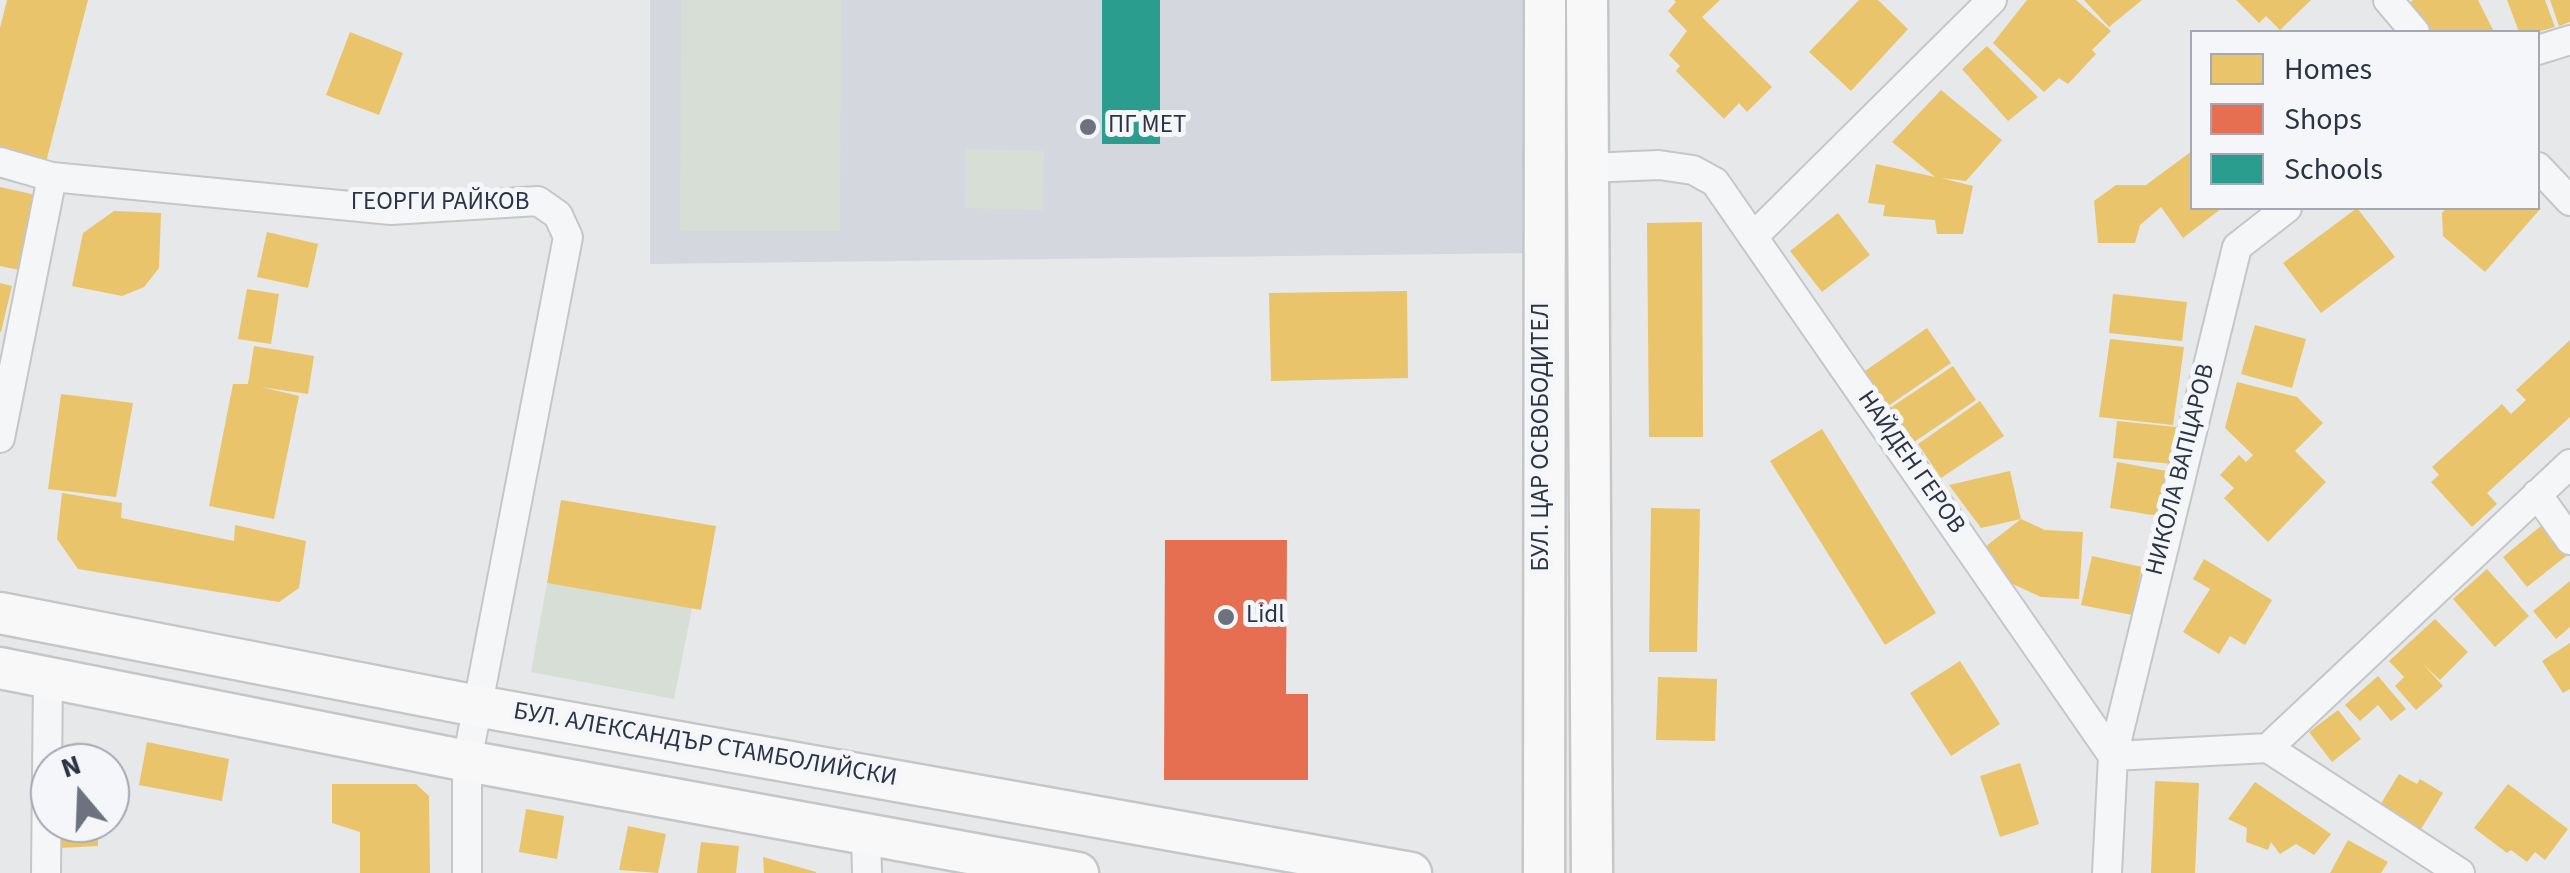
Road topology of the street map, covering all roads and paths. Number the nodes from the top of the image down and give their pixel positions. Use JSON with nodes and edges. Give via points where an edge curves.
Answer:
{"nodes":[{"id":1,"x":1545,"y":0,"type":"edge"},
{"id":2,"x":1587,"y":0,"type":"edge"},
{"id":3,"x":1992,"y":0,"type":"edge"},
{"id":4,"x":2388,"y":0,"type":"edge"},
{"id":5,"x":2413,"y":30,"type":"edge"},
{"id":6,"x":2570,"y":40,"type":"edge"},
{"id":7,"x":2540,"y":49,"type":"edge"},
{"id":8,"x":0,"y":162,"type":"edge"},
{"id":9,"x":1588,"y":168,"type":"junction"},
{"id":10,"x":2540,"y":169,"type":"edge"},
{"id":11,"x":52,"y":177,"type":"junction"},
{"id":12,"x":2570,"y":201,"type":"edge"},
{"id":13,"x":2284,"y":210,"type":"edge"},
{"id":14,"x":1754,"y":237,"type":"junction"},
{"id":15,"x":0,"y":438,"type":"edge"},
{"id":16,"x":2570,"y":464,"type":"edge"},
{"id":17,"x":2537,"y":494,"type":"junction"},
{"id":18,"x":2570,"y":540,"type":"edge"},
{"id":19,"x":0,"y":614,"type":"edge"},
{"id":20,"x":0,"y":668,"type":"edge"},
{"id":21,"x":48,"y":678,"type":"junction"},
{"id":22,"x":477,"y":706,"type":"junction"},
{"id":23,"x":2268,"y":748,"type":"junction"},
{"id":24,"x":2113,"y":756,"type":"junction"},
{"id":25,"x":468,"y":761,"type":"junction"},
{"id":26,"x":867,"y":854,"type":"edge"},
{"id":27,"x":46,"y":873,"type":"edge"},
{"id":28,"x":468,"y":873,"type":"edge"},
{"id":29,"x":1078,"y":873,"type":"edge"},
{"id":30,"x":1411,"y":873,"type":"edge"},
{"id":31,"x":1544,"y":873,"type":"edge"},
{"id":32,"x":1592,"y":873,"type":"edge"},
{"id":33,"x":2107,"y":873,"type":"edge"},
{"id":34,"x":2460,"y":873,"type":"edge"}],
"edges":[{"from":1,"to":31,"type":"street","name":"БУЛ. ЦАР ОСВОБОДИТЕЛ"},
{"from":2,"to":9,"type":"street","name":"БУЛ. ЦАР ОСВОБОДИТЕЛ"},
{"from":3,"to":14,"type":"street"},
{"from":4,"to":5,"type":"street"},
{"from":6,"to":7,"type":"street"},
{"from":8,"to":11,"type":"street","name":"ГЕОРГИ РАЙКОВ"},
{"from":9,"to":14,"type":"street","name":"НАЙДЕН ГЕРОВ","via":[[1693,170],[1714,182]]},
{"from":9,"to":32,"type":"street","name":"БУЛ. ЦАР ОСВОБОДИТЕЛ"},
{"from":10,"to":12,"type":"street"},
{"from":11,"to":15,"type":"street"},
{"from":11,"to":22,"type":"street","name":"ГЕОРГИ РАЙКОВ","via":[[391,210],[538,201],[558,215],[568,237]]},
{"from":13,"to":24,"type":"street","name":"НИКОЛА ВАПЦАРОВ","via":[[2237,246]]},
{"from":14,"to":24,"type":"street","name":"НАЙДЕН ГЕРОВ"},
{"from":16,"to":17,"type":"street"},
{"from":17,"to":18,"type":"street"},
{"from":17,"to":23,"type":"street"},
{"from":19,"to":22,"type":"street","name":"БУЛ. АЛЕКСАНДЪР СТАМБОЛИЙСКИ"},
{"from":20,"to":21,"type":"street"},
{"from":21,"to":25,"type":"street"},
{"from":21,"to":27,"type":"street"},
{"from":22,"to":25,"type":"street","name":"ГЕОРГИ РАЙКОВ"},
{"from":22,"to":30,"type":"street","name":"БУЛ. АЛЕКСАНДЪР СТАМБОЛИЙСКИ"},
{"from":23,"to":24,"type":"street"},
{"from":23,"to":34,"type":"street"},
{"from":24,"to":33,"type":"street"},
{"from":25,"to":26,"type":"street"},
{"from":25,"to":28,"type":"street","name":"ГЕОРГИ РАЙКОВ"},
{"from":26,"to":29,"type":"street"}]}
